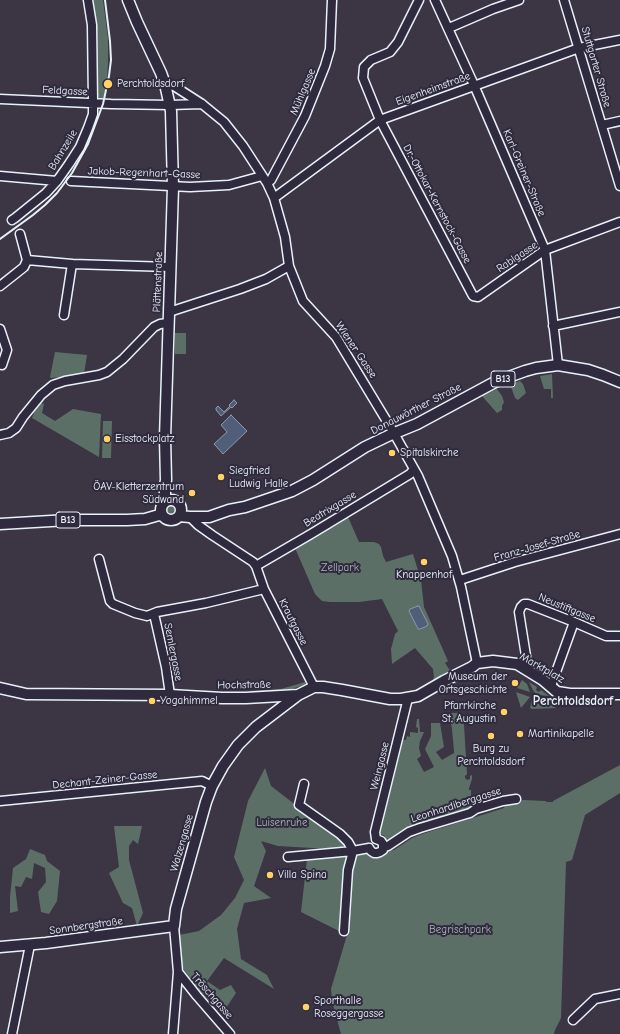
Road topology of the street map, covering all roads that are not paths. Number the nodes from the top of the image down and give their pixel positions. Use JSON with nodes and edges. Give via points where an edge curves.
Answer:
{"nodes":[{"id":1,"x":88,"y":0,"type":"edge"},
{"id":2,"x":128,"y":0,"type":"edge"},
{"id":3,"x":332,"y":0,"type":"edge"},
{"id":4,"x":419,"y":0,"type":"edge"},
{"id":5,"x":435,"y":0,"type":"edge"},
{"id":6,"x":519,"y":0,"type":"edge"},
{"id":7,"x":564,"y":0,"type":"edge"},
{"id":8,"x":449,"y":28,"type":"junction"},
{"id":9,"x":620,"y":40,"type":"edge"},
{"id":10,"x":579,"y":48,"type":"junction"},
{"id":11,"x":165,"y":84,"type":"junction"},
{"id":12,"x":474,"y":85,"type":"junction"},
{"id":13,"x":0,"y":99,"type":"edge"},
{"id":14,"x":93,"y":103,"type":"junction"},
{"id":15,"x":202,"y":104,"type":"junction"},
{"id":16,"x":170,"y":105,"type":"junction"},
{"id":17,"x":380,"y":120,"type":"junction"},
{"id":18,"x":620,"y":121,"type":"edge"},
{"id":19,"x":602,"y":125,"type":"junction"},
{"id":20,"x":0,"y":176,"type":"edge"},
{"id":21,"x":264,"y":179,"type":"junction"},
{"id":22,"x":56,"y":181,"type":"junction"},
{"id":23,"x":71,"y":181,"type":"dead end"},
{"id":24,"x":620,"y":186,"type":"edge"},
{"id":25,"x":172,"y":187,"type":"junction"},
{"id":26,"x":274,"y":198,"type":"junction"},
{"id":27,"x":12,"y":220,"type":"dead end"},
{"id":28,"x":620,"y":222,"type":"edge"},
{"id":29,"x":20,"y":234,"type":"dead end"},
{"id":30,"x":545,"y":250,"type":"junction"},
{"id":31,"x":27,"y":260,"type":"junction"},
{"id":32,"x":72,"y":264,"type":"junction"},
{"id":33,"x":289,"y":266,"type":"junction"},
{"id":34,"x":170,"y":267,"type":"junction"},
{"id":35,"x":0,"y":286,"type":"edge"},
{"id":36,"x":474,"y":297,"type":"joint"},
{"id":37,"x":169,"y":312,"type":"junction"},
{"id":38,"x":620,"y":312,"type":"edge"},
{"id":39,"x":64,"y":315,"type":"dead end"},
{"id":40,"x":168,"y":324,"type":"junction"},
{"id":41,"x":553,"y":326,"type":"junction"},
{"id":42,"x":0,"y":330,"type":"edge"},
{"id":43,"x":2,"y":365,"type":"dead end"},
{"id":44,"x":558,"y":365,"type":"junction"},
{"id":45,"x":620,"y":382,"type":"edge"},
{"id":46,"x":395,"y":434,"type":"junction"},
{"id":47,"x":0,"y":435,"type":"edge"},
{"id":48,"x":414,"y":469,"type":"junction"},
{"id":49,"x":166,"y":506,"type":"junction"},
{"id":50,"x":229,"y":510,"type":"junction"},
{"id":51,"x":180,"y":513,"type":"junction"},
{"id":52,"x":190,"y":517,"type":"junction"},
{"id":53,"x":0,"y":524,"type":"edge"},
{"id":54,"x":620,"y":534,"type":"edge"},
{"id":55,"x":99,"y":559,"type":"dead end"},
{"id":56,"x":256,"y":566,"type":"junction"},
{"id":57,"x":460,"y":580,"type":"junction"},
{"id":58,"x":264,"y":589,"type":"junction"},
{"id":59,"x":154,"y":614,"type":"junction"},
{"id":60,"x":574,"y":622,"type":"junction"},
{"id":61,"x":620,"y":636,"type":"edge"},
{"id":62,"x":477,"y":663,"type":"junction"},
{"id":63,"x":525,"y":669,"type":"junction"},
{"id":64,"x":551,"y":686,"type":"junction"},
{"id":65,"x":0,"y":688,"type":"edge"},
{"id":66,"x":314,"y":688,"type":"junction"},
{"id":67,"x":620,"y":694,"type":"edge"},
{"id":68,"x":170,"y":695,"type":"junction"},
{"id":69,"x":298,"y":695,"type":"junction"},
{"id":70,"x":408,"y":698,"type":"junction"},
{"id":71,"x":304,"y":784,"type":"dead end"},
{"id":72,"x":212,"y":786,"type":"junction"},
{"id":73,"x":516,"y":799,"type":"dead end"},
{"id":74,"x":0,"y":801,"type":"edge"},
{"id":75,"x":376,"y":839,"type":"junction"},
{"id":76,"x":383,"y":847,"type":"junction"},
{"id":77,"x":369,"y":848,"type":"junction"},
{"id":78,"x":353,"y":852,"type":"junction"},
{"id":79,"x":288,"y":857,"type":"dead end"},
{"id":80,"x":174,"y":926,"type":"junction"},
{"id":81,"x":344,"y":931,"type":"dead end"},
{"id":82,"x":30,"y":945,"type":"junction"},
{"id":83,"x":0,"y":947,"type":"edge"},
{"id":84,"x":178,"y":972,"type":"junction"},
{"id":85,"x":620,"y":994,"type":"edge"},
{"id":86,"x":574,"y":1020,"type":"dead end"},
{"id":87,"x":228,"y":1033,"type":"edge"},
{"id":88,"x":12,"y":1034,"type":"edge"},
{"id":89,"x":173,"y":1034,"type":"edge"}],
"edges":[{"from":1,"to":14,"type":"street","name":"Bahnzeile","via":[[92,26]]},
{"from":2,"to":11,"type":"main road"},
{"from":3,"to":21,"type":"street","name":"Mühlgasse","via":[[330,49],[325,66],[302,122],[271,180]]},
{"from":4,"to":17,"type":"street","name":"Dr.-Ottokar-Kernstock-Gasse","via":[[398,42],[390,52],[371,60],[364,67],[363,78]]},
{"from":5,"to":8,"type":"street","name":"Karl-Greiner-Straße"},
{"from":6,"to":8,"type":"street"},
{"from":7,"to":10,"type":"street","name":"Stuttgarter Straße"},
{"from":8,"to":12,"type":"street","name":"Karl-Greiner-Straße"},
{"from":9,"to":10,"type":"street","name":"Eigenheimstraße"},
{"from":10,"to":12,"type":"street","name":"Eigenheimstraße"},
{"from":10,"to":19,"type":"street","name":"Stuttgarter Straße"},
{"from":11,"to":15,"type":"street","name":"Wiener Gasse","via":[[174,86]]},
{"from":11,"to":16,"type":"main road","name":"Plättenstraße"},
{"from":12,"to":17,"type":"street","name":"Eigenheimstraße"},
{"from":12,"to":30,"type":"street","name":"Karl-Greiner-Straße"},
{"from":13,"to":14,"type":"street","name":"Feldgasse"},
{"from":14,"to":16,"type":"street","name":"Feldgasse"},
{"from":14,"to":22,"type":"street","name":"Bahnzeile","via":[[93,114],[80,147]]},
{"from":15,"to":16,"type":"street","name":"Feldgasse"},
{"from":15,"to":21,"type":"street","name":"Wiener Gasse","via":[[224,122]]},
{"from":16,"to":25,"type":"main road","name":"Plättenstraße"},
{"from":17,"to":26,"type":"street","name":"Eigenheimstraße"},
{"from":17,"to":36,"type":"street","name":"Dr.-Ottokar-Kernstock-Gasse"},
{"from":18,"to":19,"type":"street"},
{"from":19,"to":24,"type":"street","name":"Stuttgarter Straße"},
{"from":20,"to":22,"type":"street"},
{"from":21,"to":25,"type":"street","name":"Jakob-Regenhart-Gasse","via":[[229,185]]},
{"from":21,"to":26,"type":"street","name":"Wiener Gasse"},
{"from":22,"to":27,"type":"street","name":"Bahnzeile","via":[[46,193]]},
{"from":23,"to":25,"type":"street","name":"Jakob-Regenhart-Gasse"},
{"from":25,"to":34,"type":"main road","name":"Plättenstraße"},
{"from":26,"to":33,"type":"street","name":"Wiener Gasse","via":[[285,237]]},
{"from":28,"to":30,"type":"street","name":"Rablgasse"},
{"from":29,"to":31,"type":"street"},
{"from":30,"to":36,"type":"street","name":"Rablgasse","via":[[478,297]]},
{"from":30,"to":41,"type":"street","name":"Karl-Greiner-Straße"},
{"from":31,"to":32,"type":"street"},
{"from":31,"to":35,"type":"street","via":[[24,266]]},
{"from":32,"to":34,"type":"street"},
{"from":32,"to":39,"type":"street"},
{"from":33,"to":37,"type":"street","via":[[266,279]]},
{"from":33,"to":46,"type":"street","name":"Wiener Gasse","via":[[303,301],[336,338]]},
{"from":34,"to":37,"type":"main road","name":"Plättenstraße"},
{"from":37,"to":40,"type":"main road","name":"Plättenstraße"},
{"from":38,"to":41,"type":"street"},
{"from":40,"to":47,"type":"street","via":[[154,327],[107,372],[53,385],[41,395],[16,428]]},
{"from":40,"to":49,"type":"main road","name":"Plättenstraße","via":[[165,438],[166,480],[170,491]]},
{"from":41,"to":44,"type":"street","name":"Karl-Greiner-Straße"},
{"from":42,"to":43,"type":"street","via":[[6,350]]},
{"from":44,"to":45,"type":"main road","name":"Donauwörther Straße","number":"B13","via":[[588,370]]},
{"from":44,"to":46,"type":"main road","name":"Donauwörther Straße","number":"B13","via":[[536,368],[495,382]]},
{"from":46,"to":48,"type":"street","name":"Wiener Gasse"},
{"from":46,"to":50,"type":"main road","name":"Donauwörther Straße","number":"B13","via":[[365,447],[292,491]]},
{"from":48,"to":56,"type":"street","name":"Beatrixgasse","via":[[410,474]]},
{"from":48,"to":57,"type":"street","name":"Wiener Gasse"},
{"from":49,"to":51,"type":"main road","name":"Plättenstraße","via":[[180,504]]},
{"from":49,"to":51,"type":"main road","number":"B13","via":[[167,519],[176,519]]},
{"from":49,"to":53,"type":"main road","number":"B13","via":[[159,515],[146,519]]},
{"from":50,"to":51,"type":"main road","name":"Donauwörther Straße","number":"B13"},
{"from":50,"to":52,"type":"main road","name":"Donauwörther Straße","number":"B13","via":[[209,517]]},
{"from":51,"to":52,"type":"main road","name":"Donauwörther Straße","number":"B13"},
{"from":52,"to":56,"type":"street"},
{"from":54,"to":57,"type":"street","name":"Franz-Josef-Straße","via":[[515,562]]},
{"from":55,"to":59,"type":"street","via":[[107,593],[113,604],[147,616]]},
{"from":56,"to":58,"type":"street","name":"Krautgasse"},
{"from":57,"to":62,"type":"street","name":"Wiener Gasse"},
{"from":58,"to":59,"type":"street"},
{"from":58,"to":66,"type":"street","name":"Krautgasse"},
{"from":59,"to":68,"type":"street","name":"Semlergasse"},
{"from":60,"to":61,"type":"street","name":"Neustiftgasse","via":[[606,636]]},
{"from":60,"to":63,"type":"street","name":"Neustiftgasse","via":[[524,604],[519,612],[526,656]]},
{"from":60,"to":64,"type":"street"},
{"from":62,"to":63,"type":"main road","name":"Marktplatz","via":[[494,661],[517,664]]},
{"from":62,"to":70,"type":"main road","name":"Hochstraße","via":[[418,696]]},
{"from":63,"to":64,"type":"main road","name":"Marktplatz"},
{"from":64,"to":67,"type":"main road","name":"Marktplatz","via":[[562,693]]},
{"from":65,"to":68,"type":"main road","name":"Hochstraße","via":[[26,694]]},
{"from":66,"to":69,"type":"main road","name":"Hochstraße"},
{"from":66,"to":70,"type":"main road","name":"Hochstraße","via":[[322,687],[390,699]]},
{"from":68,"to":69,"type":"main road","name":"Hochstraße","via":[[234,698]]},
{"from":69,"to":72,"type":"main road","name":"Walzengasse","via":[[256,727],[238,745]]},
{"from":70,"to":75,"type":"street","name":"Weingasse","via":[[375,832]]},
{"from":71,"to":78,"type":"street","via":[[299,805],[340,834]]},
{"from":72,"to":74,"type":"street","name":"Dechant-Zeiner-Gasse","via":[[202,781]]},
{"from":72,"to":80,"type":"main road","name":"Walzengasse","via":[[176,910]]},
{"from":73,"to":76,"type":"street","name":"Leonhardiberggasse","via":[[420,828]]},
{"from":75,"to":76,"type":"street","via":[[382,841]]},
{"from":75,"to":77,"type":"street","via":[[372,840]]},
{"from":76,"to":77,"type":"street","via":[[377,853]]},
{"from":77,"to":78,"type":"street"},
{"from":78,"to":79,"type":"street"},
{"from":78,"to":81,"type":"street","via":[[348,870]]},
{"from":80,"to":82,"type":"main road","name":"Sonnbergstraße"},
{"from":80,"to":84,"type":"street","name":"Walzengasse"},
{"from":82,"to":83,"type":"main road","name":"Sonnbergstraße"},
{"from":82,"to":88,"type":"street"},
{"from":84,"to":87,"type":"street","name":"Tröschgasse"},
{"from":84,"to":89,"type":"street","name":"Walzengasse"},
{"from":85,"to":86,"type":"street","via":[[596,999]]}]}
